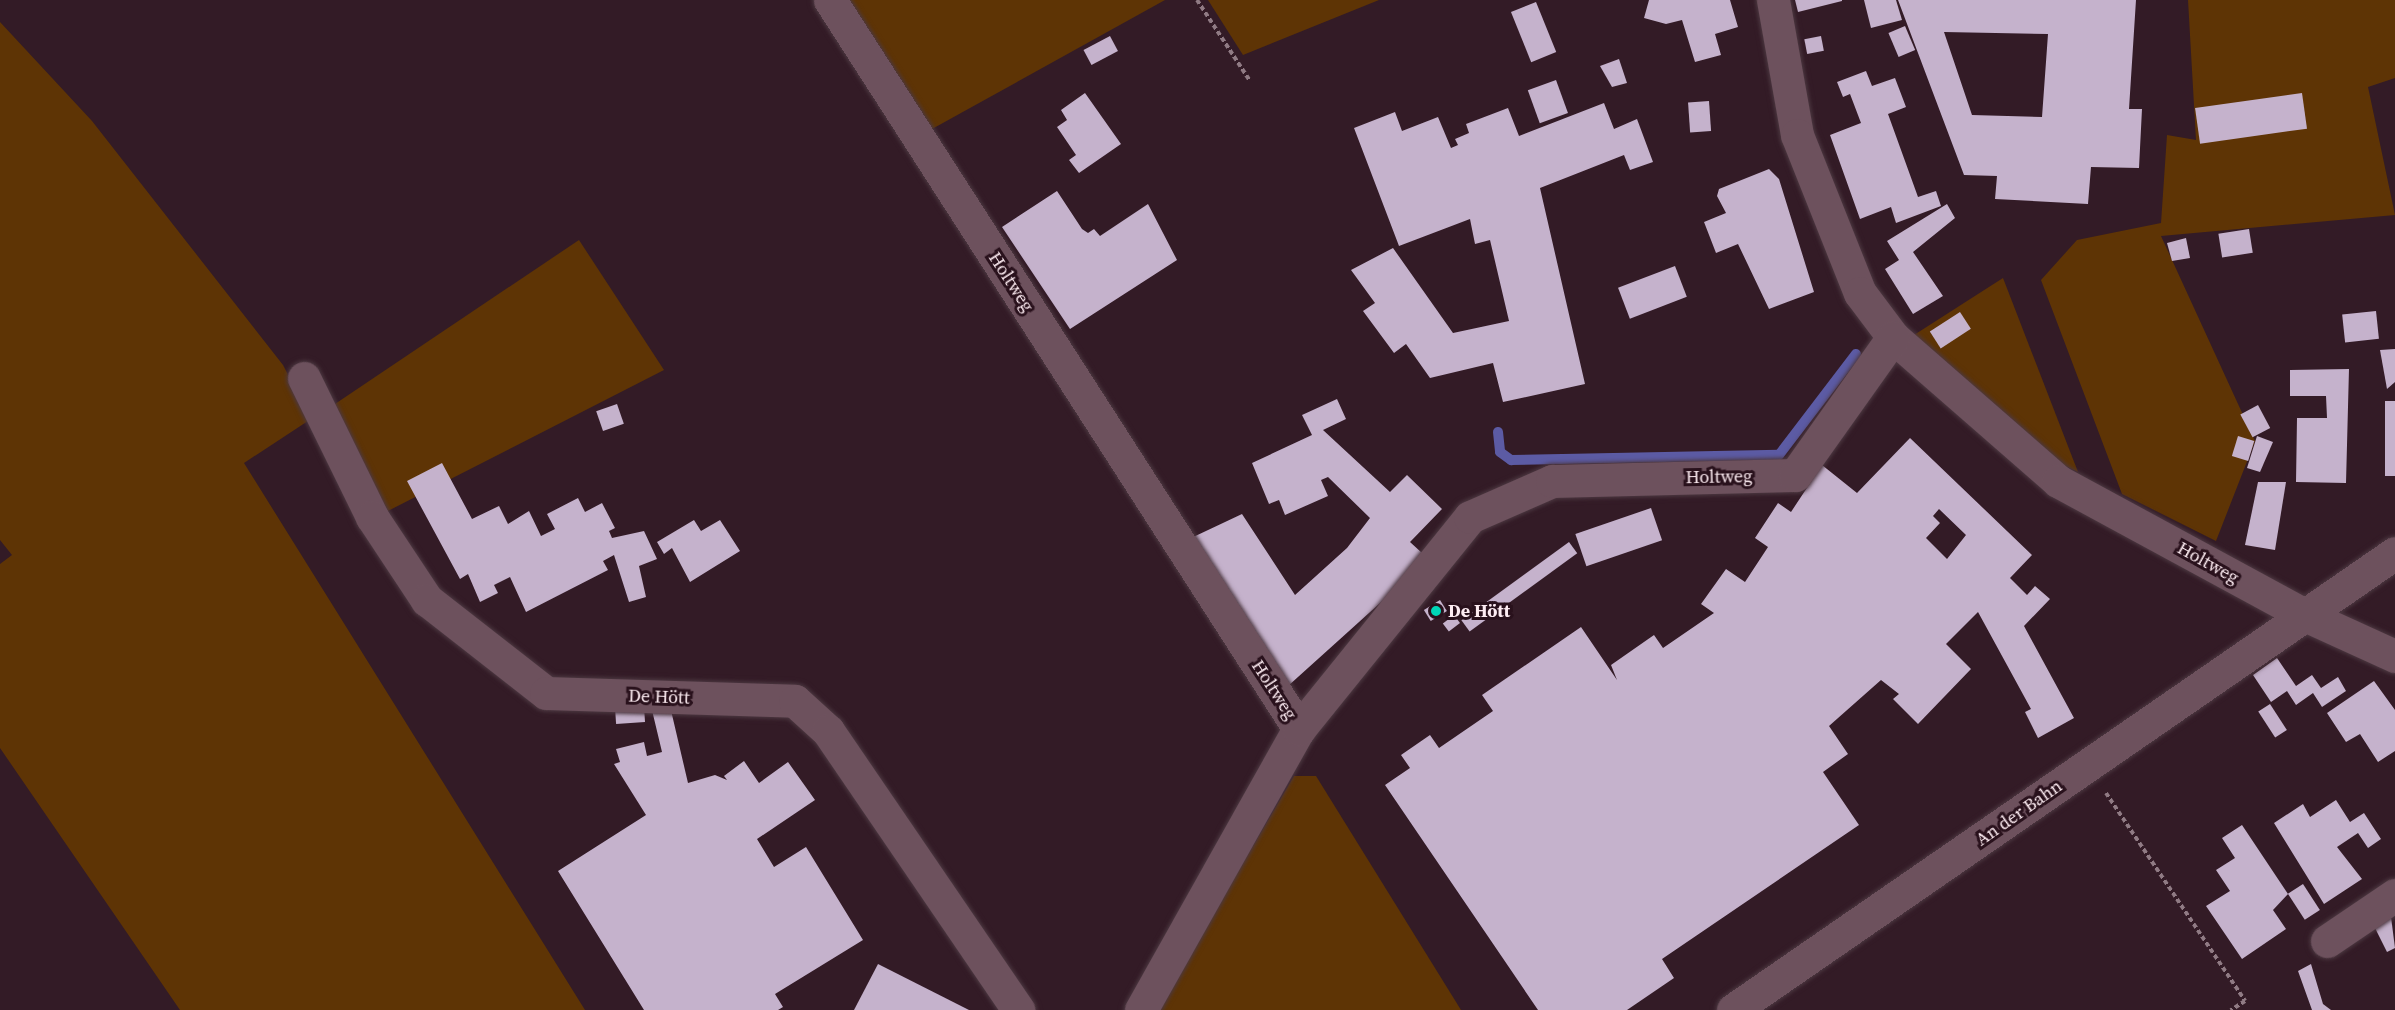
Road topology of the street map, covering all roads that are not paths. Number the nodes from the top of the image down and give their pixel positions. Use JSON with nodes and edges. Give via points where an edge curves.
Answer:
{"nodes":[{"id":1,"x":830,"y":0,"type":"edge"},
{"id":2,"x":1773,"y":0,"type":"edge"},
{"id":3,"x":1893,"y":337,"type":"junction"},
{"id":4,"x":304,"y":378,"type":"dead end"},
{"id":5,"x":2395,"y":553,"type":"edge"},
{"id":6,"x":2305,"y":615,"type":"junction"},
{"id":7,"x":2395,"y":656,"type":"edge"},
{"id":8,"x":1299,"y":729,"type":"junction"},
{"id":9,"x":2395,"y":895,"type":"edge"},
{"id":10,"x":2327,"y":941,"type":"dead end"},
{"id":11,"x":1018,"y":1010,"type":"edge"},
{"id":12,"x":1141,"y":1010,"type":"edge"},
{"id":13,"x":1733,"y":1010,"type":"edge"}],
"edges":[{"from":1,"to":8,"type":"street","name":"Holtweg"},
{"from":2,"to":3,"type":"street","name":"Holtweg","via":[[1797,135],[1860,293]]},
{"from":3,"to":6,"type":"street","name":"Holtweg","via":[[2058,481]]},
{"from":3,"to":8,"type":"street","name":"Holtweg","via":[[1795,476],[1552,481],[1470,517]]},
{"from":4,"to":11,"type":"street","name":"De Hött","via":[[372,517],[427,600],[546,693],[795,701],[828,730]]},
{"from":5,"to":6,"type":"street","name":"An der Bahn"},
{"from":6,"to":7,"type":"street","name":"Holtweg"},
{"from":6,"to":13,"type":"street","name":"An der Bahn"},
{"from":8,"to":12,"type":"street"},
{"from":9,"to":10,"type":"street"}]}
